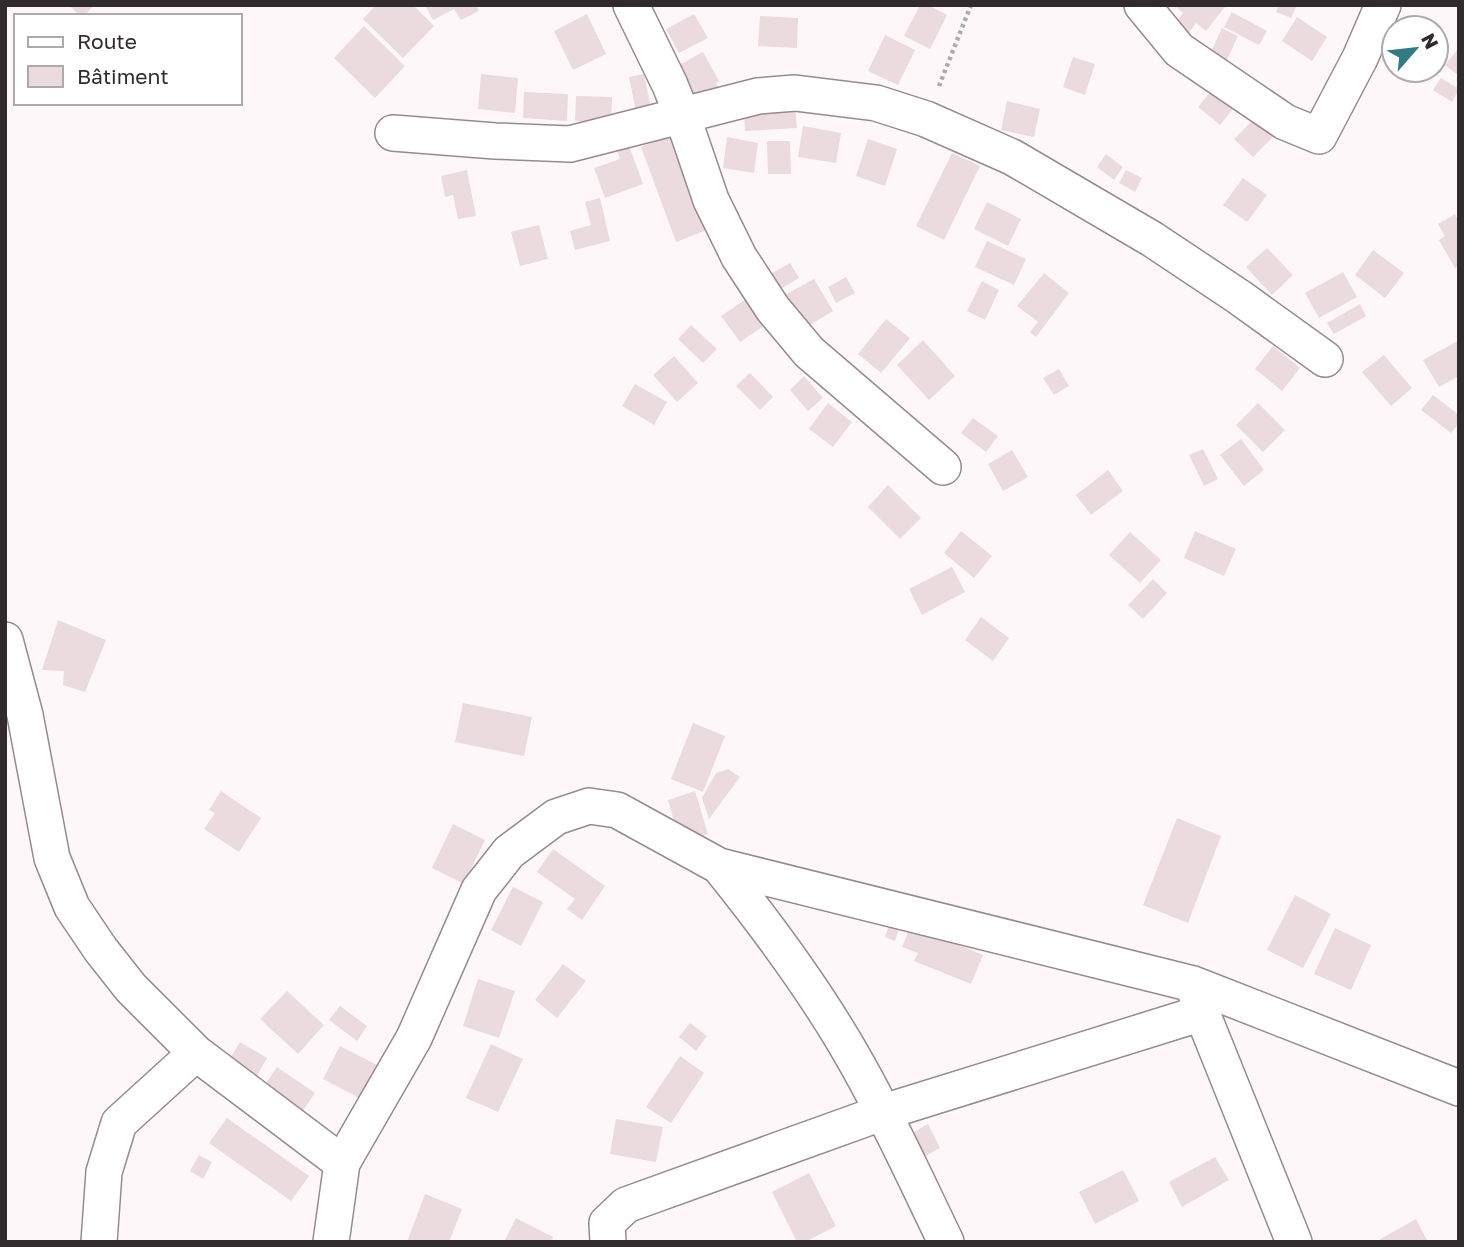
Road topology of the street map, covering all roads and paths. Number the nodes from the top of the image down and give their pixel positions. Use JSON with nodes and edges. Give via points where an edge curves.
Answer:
{"nodes":[{"id":1,"x":631,"y":5,"type":"edge"},
{"id":2,"x":971,"y":5,"type":"edge"},
{"id":3,"x":1142,"y":5,"type":"edge"},
{"id":4,"x":1383,"y":5,"type":"edge"},
{"id":5,"x":682,"y":115,"type":"junction"},
{"id":6,"x":926,"y":119,"type":"junction"},
{"id":7,"x":393,"y":133,"type":"dead end"},
{"id":8,"x":1325,"y":359,"type":"dead end"},
{"id":9,"x":943,"y":467,"type":"dead end"},
{"id":10,"x":5,"y":640,"type":"edge"},
{"id":11,"x":719,"y":866,"type":"junction"},
{"id":12,"x":1198,"y":998,"type":"junction"},
{"id":13,"x":196,"y":1053,"type":"junction"},
{"id":14,"x":1459,"y":1088,"type":"edge"},
{"id":15,"x":884,"y":1112,"type":"junction"},
{"id":16,"x":342,"y":1163,"type":"junction"},
{"id":17,"x":99,"y":1242,"type":"edge"},
{"id":18,"x":331,"y":1242,"type":"edge"},
{"id":19,"x":608,"y":1242,"type":"edge"},
{"id":20,"x":946,"y":1242,"type":"edge"},
{"id":21,"x":1293,"y":1242,"type":"edge"}],
"edges":[{"from":1,"to":5,"type":"street"},
{"from":2,"to":6,"type":"path"},
{"from":3,"to":4,"type":"street","via":[[1179,50],[1286,122],[1319,136]]},
{"from":5,"to":6,"type":"street","via":[[758,96],[795,93],[876,103]]},
{"from":5,"to":7,"type":"street","via":[[570,144]]},
{"from":5,"to":9,"type":"street","via":[[711,200],[739,257],[773,309],[809,352]]},
{"from":6,"to":8,"type":"street","via":[[1012,157],[1152,239]]},
{"from":10,"to":13,"type":"street","via":[[25,715],[52,858],[72,907],[131,988]]},
{"from":11,"to":12,"type":"street"},
{"from":11,"to":15,"type":"street","via":[[808,986]]},
{"from":11,"to":16,"type":"street","via":[[617,810],[589,806],[556,817],[509,852],[479,890],[414,1038]]},
{"from":12,"to":14,"type":"street"},
{"from":12,"to":15,"type":"street"},
{"from":12,"to":21,"type":"street"},
{"from":13,"to":16,"type":"street"},
{"from":13,"to":17,"type":"street","via":[[119,1123],[104,1172]]},
{"from":15,"to":19,"type":"street","via":[[626,1205],[607,1223]]},
{"from":15,"to":20,"type":"street"},
{"from":16,"to":18,"type":"street"}]}
